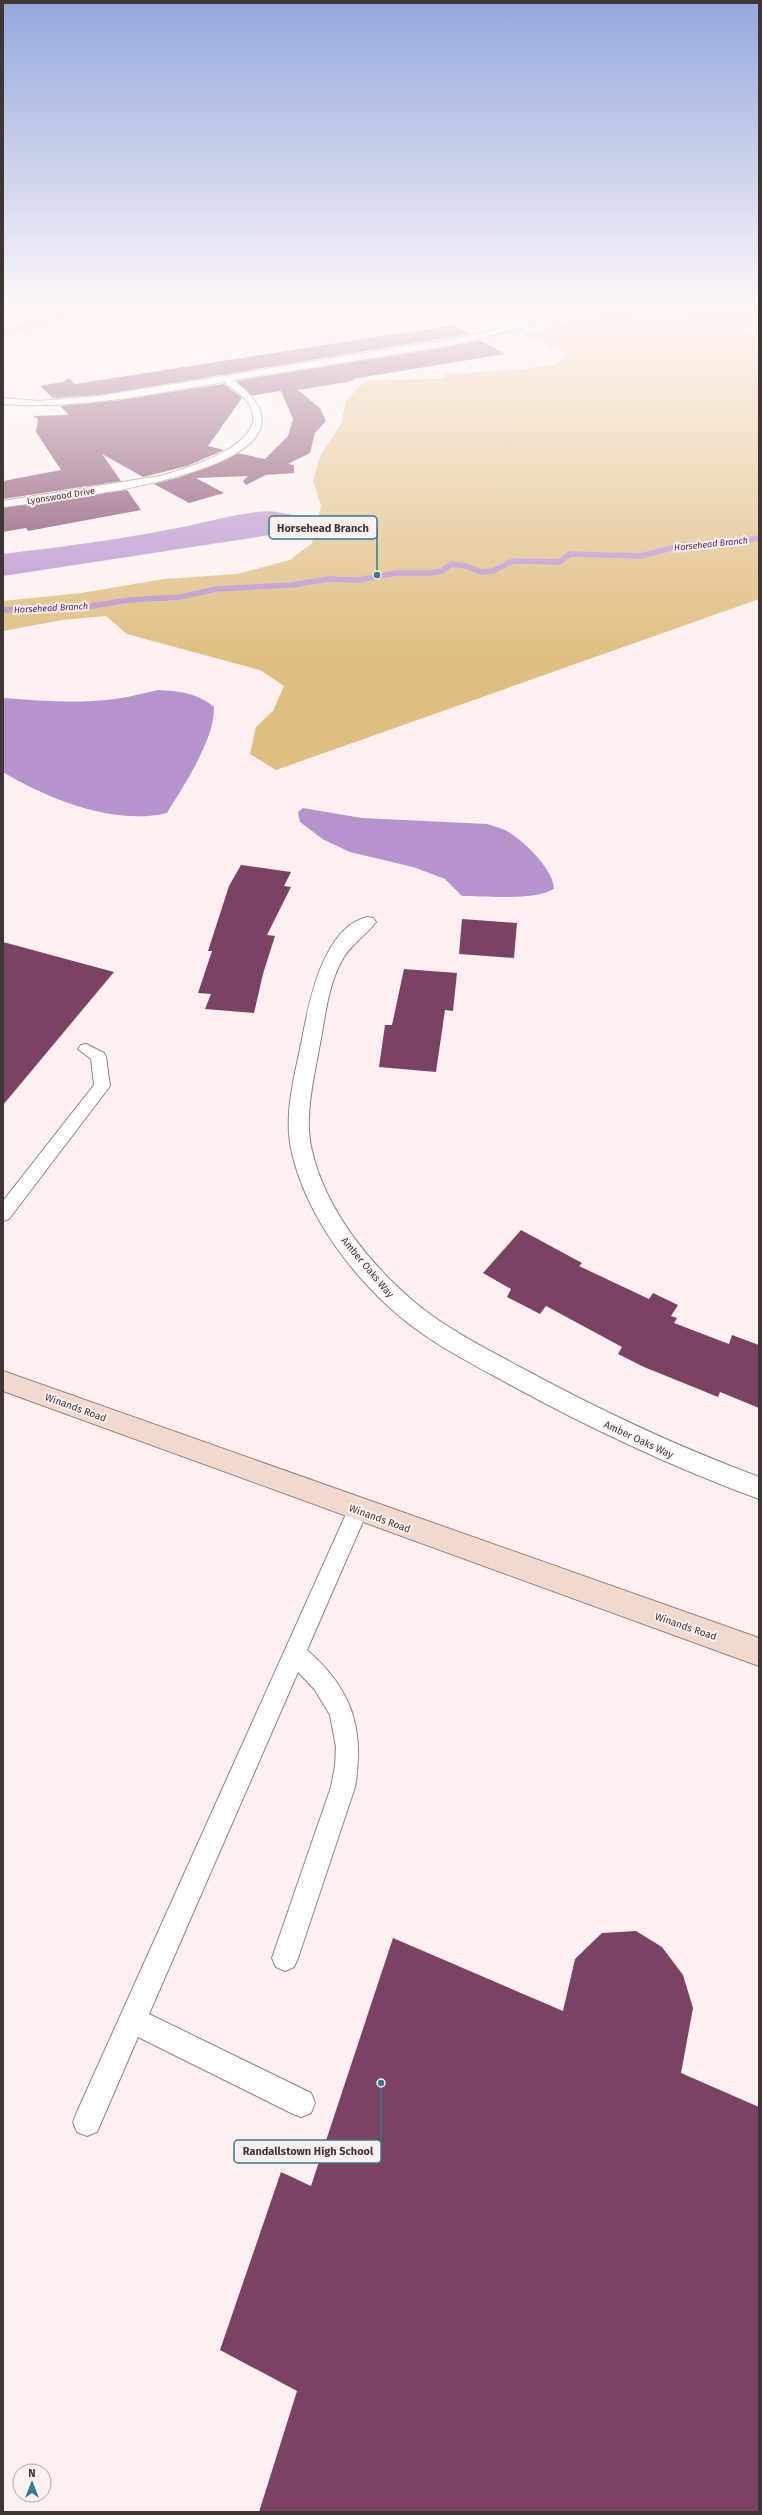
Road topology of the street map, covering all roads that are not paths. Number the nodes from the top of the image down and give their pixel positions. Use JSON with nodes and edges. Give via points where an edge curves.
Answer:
{"nodes":[{"id":1,"x":256,"y":424,"type":"edge"},
{"id":2,"x":3,"y":504,"type":"edge"},
{"id":3,"x":367,"y":922,"type":"dead end"},
{"id":4,"x":86,"y":1049,"type":"dead end"},
{"id":5,"x":3,"y":1214,"type":"edge"},
{"id":6,"x":3,"y":1381,"type":"edge"},
{"id":7,"x":759,"y":1488,"type":"edge"},
{"id":8,"x":358,"y":1510,"type":"junction"},
{"id":9,"x":759,"y":1652,"type":"edge"},
{"id":10,"x":294,"y":1654,"type":"junction"},
{"id":11,"x":285,"y":1958,"type":"dead end"},
{"id":12,"x":132,"y":2020,"type":"junction"},
{"id":13,"x":301,"y":2103,"type":"dead end"},
{"id":14,"x":87,"y":2122,"type":"dead end"}],
"edges":[{"from":1,"to":2,"type":"street","name":"Lyonswood Drive","via":[[250,437],[224,456],[186,473]]},
{"from":3,"to":7,"type":"street","name":"Amber Oaks Way","via":[[347,939],[324,980],[303,1078],[299,1113],[302,1151],[316,1189],[340,1233],[366,1268],[400,1303],[454,1342],[576,1410],[662,1450]]},
{"from":4,"to":5,"type":"lane","via":[[98,1057],[102,1086]]},
{"from":6,"to":8,"type":"street","name":"Winands Road"},
{"from":8,"to":9,"type":"street","name":"Winands Road"},
{"from":8,"to":10,"type":"lane"},
{"from":10,"to":11,"type":"lane","via":[[316,1671],[340,1705],[349,1762],[343,1787]]},
{"from":10,"to":12,"type":"lane"},
{"from":12,"to":13,"type":"lane"},
{"from":12,"to":14,"type":"lane"}]}
